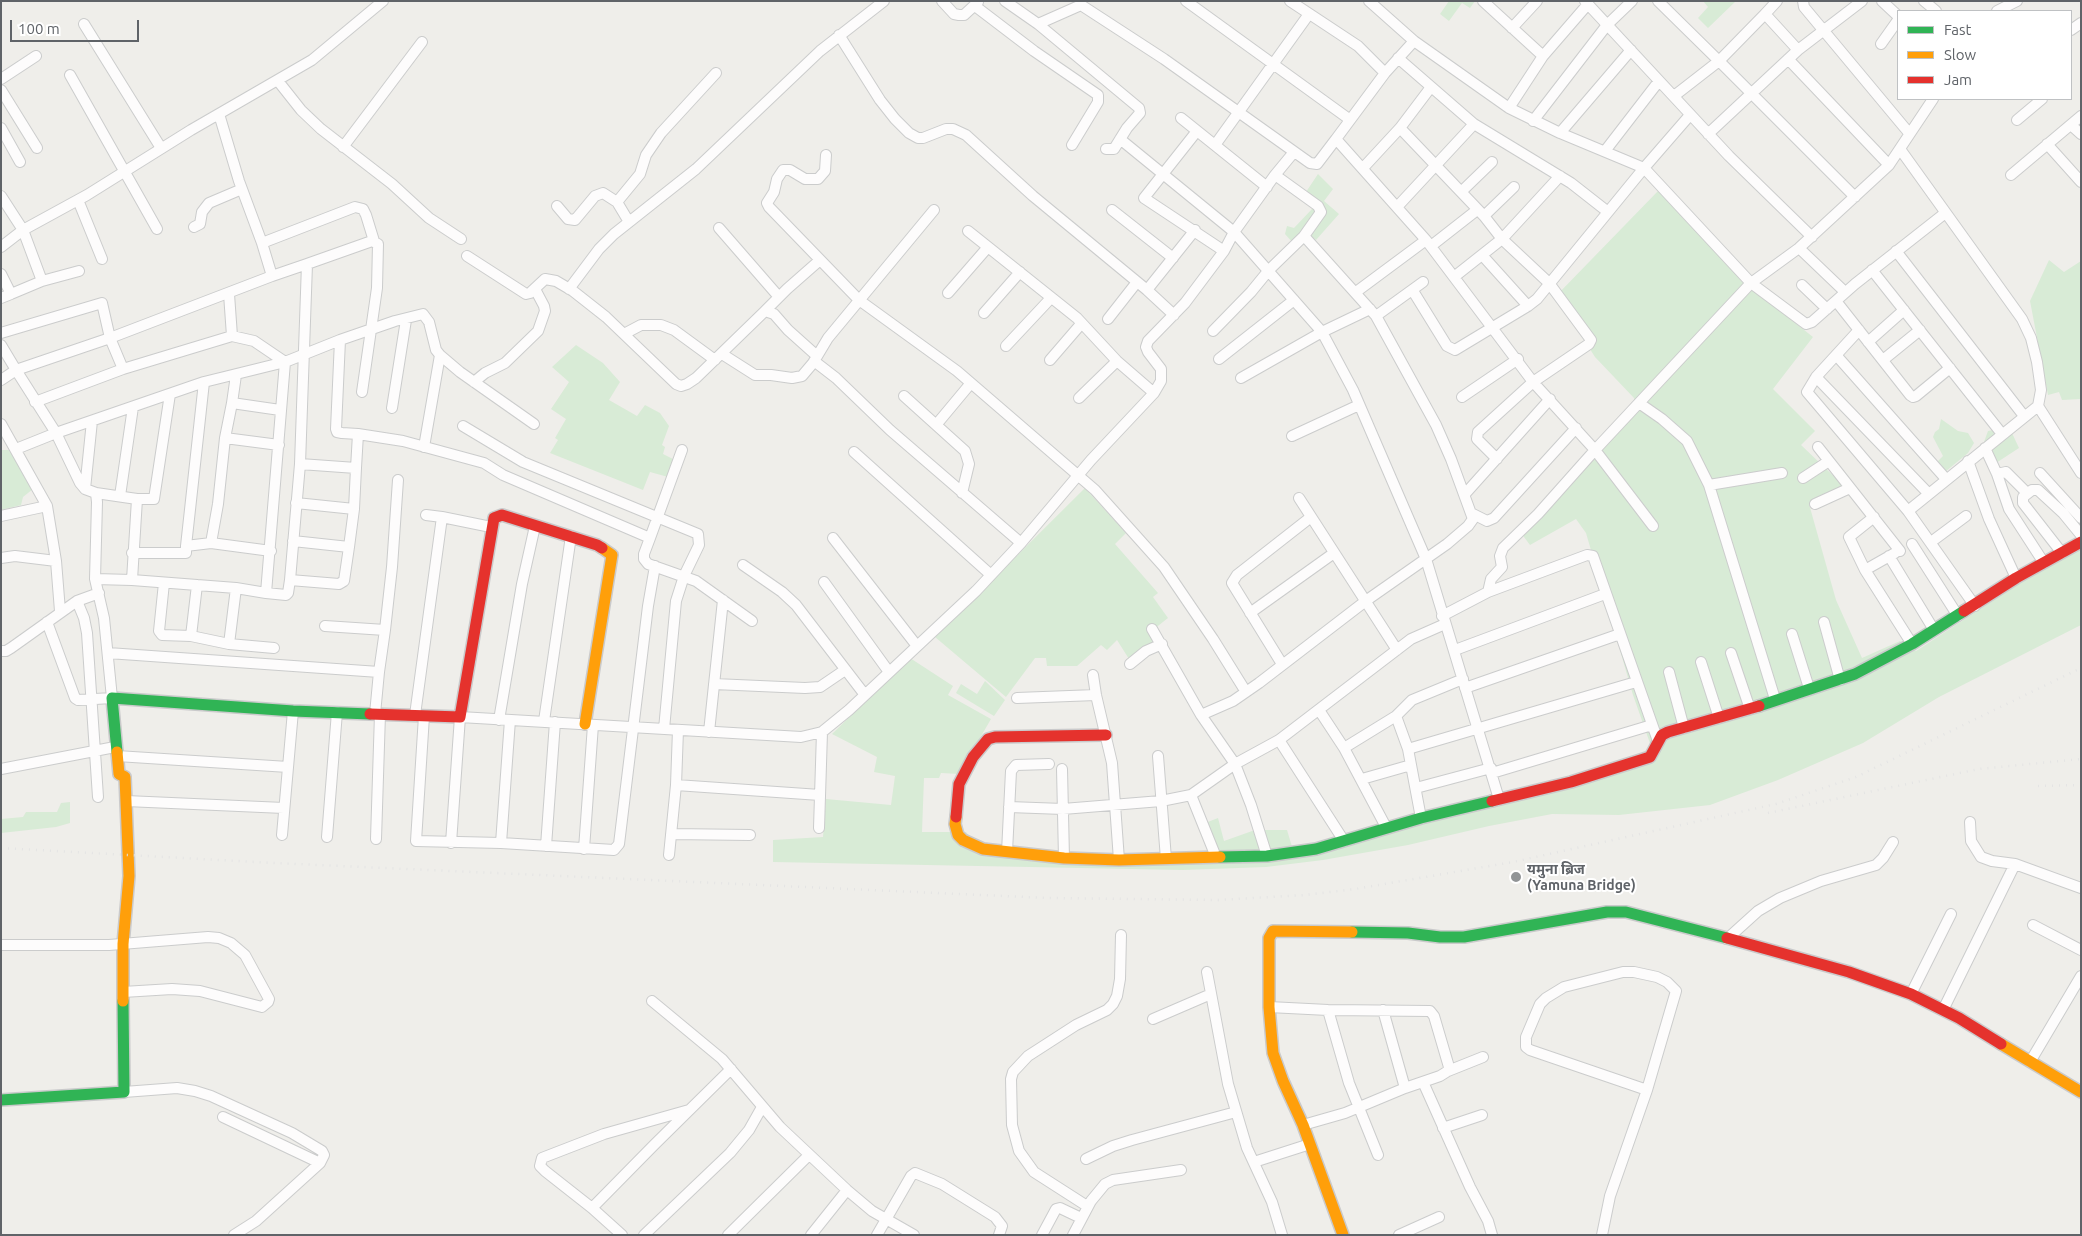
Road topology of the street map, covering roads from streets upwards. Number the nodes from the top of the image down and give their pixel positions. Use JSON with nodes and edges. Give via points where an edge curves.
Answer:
{"nodes":[{"id":1,"x":383,"y":1,"type":"edge"},
{"id":2,"x":884,"y":1,"type":"edge"},
{"id":3,"x":942,"y":1,"type":"edge"},
{"id":4,"x":1005,"y":1,"type":"edge"},
{"id":5,"x":1186,"y":1,"type":"edge"},
{"id":6,"x":1290,"y":1,"type":"edge"},
{"id":7,"x":1369,"y":1,"type":"edge"},
{"id":8,"x":1483,"y":1,"type":"edge"},
{"id":9,"x":1537,"y":1,"type":"edge"},
{"id":10,"x":1632,"y":1,"type":"edge"},
{"id":11,"x":1658,"y":1,"type":"edge"},
{"id":12,"x":1777,"y":1,"type":"edge"},
{"id":13,"x":1802,"y":1,"type":"edge"},
{"id":14,"x":1862,"y":1,"type":"edge"},
{"id":15,"x":1882,"y":1,"type":"edge"},
{"id":16,"x":1924,"y":1,"type":"edge"},
{"id":17,"x":2018,"y":1,"type":"edge"},
{"id":18,"x":1085,"y":3,"type":"edge"},
{"id":19,"x":1586,"y":3,"type":"edge"},
{"id":20,"x":977,"y":4,"type":"edge"},
{"id":21,"x":1935,"y":10,"type":"edge"},
{"id":22,"x":2000,"y":10,"type":"edge"},
{"id":23,"x":1309,"y":14,"type":"junction"},
{"id":24,"x":1765,"y":14,"type":"junction"},
{"id":25,"x":1897,"y":15,"type":"edge"},
{"id":26,"x":1897,"y":21,"type":"edge"},
{"id":27,"x":84,"y":24,"type":"dead end"},
{"id":28,"x":1038,"y":24,"type":"junction"},
{"id":29,"x":1607,"y":25,"type":"junction"},
{"id":30,"x":1512,"y":28,"type":"junction"},
{"id":31,"x":1824,"y":30,"type":"junction"},
{"id":32,"x":839,"y":36,"type":"junction"},
{"id":33,"x":1414,"y":41,"type":"junction"},
{"id":34,"x":422,"y":42,"type":"dead end"},
{"id":35,"x":1880,"y":44,"type":"dead end"},
{"id":36,"x":1631,"y":50,"type":"junction"},
{"id":37,"x":1798,"y":50,"type":"junction"},
{"id":38,"x":36,"y":56,"type":"dead end"},
{"id":39,"x":1543,"y":56,"type":"junction"},
{"id":40,"x":1398,"y":58,"type":"junction"},
{"id":41,"x":1788,"y":59,"type":"junction"},
{"id":42,"x":1719,"y":61,"type":"junction"},
{"id":43,"x":1274,"y":64,"type":"junction"},
{"id":44,"x":716,"y":73,"type":"dead end"},
{"id":45,"x":1385,"y":73,"type":"junction"},
{"id":46,"x":70,"y":75,"type":"dead end"},
{"id":47,"x":1,"y":79,"type":"edge"},
{"id":48,"x":278,"y":81,"type":"junction"},
{"id":49,"x":1659,"y":81,"type":"junction"},
{"id":50,"x":1431,"y":87,"type":"junction"},
{"id":51,"x":1,"y":90,"type":"edge"},
{"id":52,"x":1751,"y":94,"type":"junction"},
{"id":53,"x":1674,"y":96,"type":"junction"},
{"id":54,"x":1932,"y":100,"type":"edge"},
{"id":55,"x":2041,"y":100,"type":"edge"},
{"id":56,"x":1509,"y":108,"type":"junction"},
{"id":57,"x":1238,"y":111,"type":"junction"},
{"id":58,"x":219,"y":114,"type":"junction"},
{"id":59,"x":1690,"y":115,"type":"junction"},
{"id":60,"x":2081,"y":116,"type":"edge"},
{"id":61,"x":1180,"y":118,"type":"dead end"},
{"id":62,"x":1349,"y":118,"type":"junction"},
{"id":63,"x":2018,"y":120,"type":"dead end"},
{"id":64,"x":1533,"y":121,"type":"junction"},
{"id":65,"x":1474,"y":124,"type":"junction"},
{"id":66,"x":2071,"y":125,"type":"junction"},
{"id":67,"x":1,"y":128,"type":"edge"},
{"id":68,"x":1400,"y":128,"type":"junction"},
{"id":69,"x":1197,"y":131,"type":"junction"},
{"id":70,"x":1560,"y":133,"type":"junction"},
{"id":71,"x":1909,"y":133,"type":"junction"},
{"id":72,"x":1708,"y":134,"type":"junction"},
{"id":73,"x":2081,"y":134,"type":"edge"},
{"id":74,"x":1120,"y":139,"type":"junction"},
{"id":75,"x":1336,"y":139,"type":"junction"},
{"id":76,"x":2047,"y":144,"type":"junction"},
{"id":77,"x":1072,"y":145,"type":"dead end"},
{"id":78,"x":1215,"y":145,"type":"junction"},
{"id":79,"x":343,"y":147,"type":"junction"},
{"id":80,"x":37,"y":148,"type":"dead end"},
{"id":81,"x":161,"y":148,"type":"junction"},
{"id":82,"x":1106,"y":149,"type":"dead end"},
{"id":83,"x":1900,"y":149,"type":"junction"},
{"id":84,"x":1604,"y":151,"type":"junction"},
{"id":85,"x":1294,"y":152,"type":"junction"},
{"id":86,"x":826,"y":155,"type":"dead end"},
{"id":87,"x":20,"y":162,"type":"dead end"},
{"id":88,"x":1492,"y":162,"type":"dead end"},
{"id":89,"x":1436,"y":165,"type":"junction"},
{"id":90,"x":1889,"y":165,"type":"junction"},
{"id":91,"x":1363,"y":168,"type":"junction"},
{"id":92,"x":1644,"y":168,"type":"junction"},
{"id":93,"x":124,"y":172,"type":"junction"},
{"id":94,"x":1164,"y":175,"type":"junction"},
{"id":95,"x":1275,"y":175,"type":"junction"},
{"id":96,"x":2011,"y":175,"type":"dead end"},
{"id":97,"x":1560,"y":176,"type":"junction"},
{"id":98,"x":2081,"y":182,"type":"edge"},
{"id":99,"x":1267,"y":187,"type":"junction"},
{"id":100,"x":1514,"y":187,"type":"dead end"},
{"id":101,"x":242,"y":189,"type":"junction"},
{"id":102,"x":1461,"y":192,"type":"junction"},
{"id":103,"x":1,"y":196,"type":"edge"},
{"id":104,"x":1856,"y":197,"type":"junction"},
{"id":105,"x":78,"y":200,"type":"junction"},
{"id":106,"x":617,"y":202,"type":"junction"},
{"id":107,"x":556,"y":206,"type":"dead end"},
{"id":108,"x":1397,"y":207,"type":"junction"},
{"id":109,"x":934,"y":210,"type":"dead end"},
{"id":110,"x":1112,"y":210,"type":"dead end"},
{"id":111,"x":1608,"y":212,"type":"junction"},
{"id":112,"x":1481,"y":213,"type":"junction"},
{"id":113,"x":1944,"y":214,"type":"junction"},
{"id":114,"x":629,"y":222,"type":"junction"},
{"id":115,"x":194,"y":227,"type":"dead end"},
{"id":116,"x":719,"y":228,"type":"dead end"},
{"id":117,"x":157,"y":229,"type":"dead end"},
{"id":118,"x":23,"y":230,"type":"junction"},
{"id":119,"x":1195,"y":230,"type":"junction"},
{"id":120,"x":968,"y":231,"type":"dead end"},
{"id":121,"x":1234,"y":232,"type":"junction"},
{"id":122,"x":1304,"y":236,"type":"junction"},
{"id":123,"x":1812,"y":237,"type":"junction"},
{"id":124,"x":461,"y":239,"type":"dead end"},
{"id":125,"x":1502,"y":239,"type":"junction"},
{"id":126,"x":374,"y":241,"type":"junction"},
{"id":127,"x":262,"y":243,"type":"junction"},
{"id":128,"x":1428,"y":243,"type":"junction"},
{"id":129,"x":988,"y":247,"type":"junction"},
{"id":130,"x":1,"y":248,"type":"edge"},
{"id":131,"x":1799,"y":248,"type":"junction"},
{"id":132,"x":1224,"y":251,"type":"junction"},
{"id":133,"x":1896,"y":251,"type":"junction"},
{"id":134,"x":1482,"y":254,"type":"junction"},
{"id":135,"x":467,"y":256,"type":"dead end"},
{"id":136,"x":1172,"y":258,"type":"junction"},
{"id":137,"x":102,"y":259,"type":"dead end"},
{"id":138,"x":820,"y":260,"type":"junction"},
{"id":139,"x":307,"y":264,"type":"junction"},
{"id":140,"x":1269,"y":270,"type":"junction"},
{"id":141,"x":1872,"y":270,"type":"junction"},
{"id":142,"x":79,"y":271,"type":"dead end"},
{"id":143,"x":1020,"y":272,"type":"junction"},
{"id":144,"x":1,"y":274,"type":"edge"},
{"id":145,"x":272,"y":276,"type":"junction"},
{"id":146,"x":1454,"y":277,"type":"junction"},
{"id":147,"x":42,"y":281,"type":"junction"},
{"id":148,"x":1137,"y":282,"type":"junction"},
{"id":149,"x":1423,"y":282,"type":"dead end"},
{"id":150,"x":1549,"y":283,"type":"junction"},
{"id":151,"x":1751,"y":283,"type":"junction"},
{"id":152,"x":1802,"y":285,"type":"dead end"},
{"id":153,"x":535,"y":289,"type":"junction"},
{"id":154,"x":569,"y":289,"type":"junction"},
{"id":155,"x":1147,"y":290,"type":"junction"},
{"id":156,"x":1413,"y":290,"type":"junction"},
{"id":157,"x":1356,"y":292,"type":"junction"},
{"id":158,"x":1846,"y":292,"type":"junction"},
{"id":159,"x":948,"y":293,"type":"dead end"},
{"id":160,"x":229,"y":294,"type":"junction"},
{"id":161,"x":6,"y":296,"type":"edge"},
{"id":162,"x":779,"y":297,"type":"junction"},
{"id":163,"x":1051,"y":298,"type":"junction"},
{"id":164,"x":860,"y":300,"type":"junction"},
{"id":165,"x":1294,"y":300,"type":"junction"},
{"id":166,"x":1836,"y":301,"type":"junction"},
{"id":167,"x":1528,"y":306,"type":"junction"},
{"id":168,"x":1827,"y":309,"type":"junction"},
{"id":169,"x":1904,"y":310,"type":"junction"},
{"id":170,"x":765,"y":311,"type":"junction"},
{"id":171,"x":984,"y":313,"type":"dead end"},
{"id":172,"x":1373,"y":313,"type":"junction"},
{"id":173,"x":1174,"y":315,"type":"junction"},
{"id":174,"x":1108,"y":319,"type":"dead end"},
{"id":175,"x":406,"y":320,"type":"junction"},
{"id":176,"x":1081,"y":324,"type":"junction"},
{"id":177,"x":1492,"y":327,"type":"junction"},
{"id":178,"x":371,"y":330,"type":"junction"},
{"id":179,"x":1859,"y":330,"type":"junction"},
{"id":180,"x":1920,"y":330,"type":"junction"},
{"id":181,"x":1213,"y":331,"type":"dead end"},
{"id":182,"x":1322,"y":332,"type":"junction"},
{"id":183,"x":1,"y":333,"type":"edge"},
{"id":184,"x":624,"y":334,"type":"junction"},
{"id":185,"x":232,"y":336,"type":"junction"},
{"id":186,"x":110,"y":338,"type":"junction"},
{"id":187,"x":340,"y":340,"type":"junction"},
{"id":188,"x":1868,"y":342,"type":"junction"},
{"id":189,"x":1,"y":345,"type":"edge"},
{"id":190,"x":1006,"y":346,"type":"dead end"},
{"id":191,"x":305,"y":354,"type":"junction"},
{"id":192,"x":440,"y":355,"type":"junction"},
{"id":193,"x":1836,"y":355,"type":"junction"},
{"id":194,"x":718,"y":357,"type":"junction"},
{"id":195,"x":815,"y":358,"type":"junction"},
{"id":196,"x":1219,"y":359,"type":"dead end"},
{"id":197,"x":1518,"y":359,"type":"junction"},
{"id":198,"x":1050,"y":360,"type":"dead end"},
{"id":199,"x":1883,"y":360,"type":"junction"},
{"id":200,"x":1117,"y":361,"type":"junction"},
{"id":201,"x":285,"y":362,"type":"junction"},
{"id":202,"x":1950,"y":368,"type":"junction"},
{"id":203,"x":123,"y":369,"type":"junction"},
{"id":204,"x":16,"y":370,"type":"junction"},
{"id":205,"x":236,"y":375,"type":"junction"},
{"id":206,"x":1816,"y":377,"type":"junction"},
{"id":207,"x":1241,"y":378,"type":"dead end"},
{"id":208,"x":1,"y":380,"type":"edge"},
{"id":209,"x":204,"y":382,"type":"junction"},
{"id":210,"x":474,"y":382,"type":"junction"},
{"id":211,"x":1533,"y":382,"type":"junction"},
{"id":212,"x":971,"y":383,"type":"junction"},
{"id":213,"x":362,"y":392,"type":"dead end"},
{"id":214,"x":1154,"y":393,"type":"junction"},
{"id":215,"x":170,"y":394,"type":"junction"},
{"id":216,"x":904,"y":396,"type":"dead end"},
{"id":217,"x":1462,"y":397,"type":"dead end"},
{"id":218,"x":1079,"y":398,"type":"dead end"},
{"id":219,"x":1550,"y":399,"type":"junction"},
{"id":220,"x":35,"y":402,"type":"junction"},
{"id":221,"x":1639,"y":403,"type":"junction"},
{"id":222,"x":232,"y":404,"type":"junction"},
{"id":223,"x":1359,"y":404,"type":"junction"},
{"id":224,"x":133,"y":406,"type":"junction"},
{"id":225,"x":2038,"y":406,"type":"junction"},
{"id":226,"x":392,"y":408,"type":"dead end"},
{"id":227,"x":280,"y":410,"type":"junction"},
{"id":228,"x":2024,"y":416,"type":"junction"},
{"id":229,"x":92,"y":421,"type":"junction"},
{"id":230,"x":1,"y":424,"type":"edge"},
{"id":231,"x":534,"y":424,"type":"dead end"},
{"id":232,"x":936,"y":425,"type":"junction"},
{"id":233,"x":462,"y":426,"type":"dead end"},
{"id":234,"x":1576,"y":428,"type":"junction"},
{"id":235,"x":56,"y":434,"type":"junction"},
{"id":236,"x":358,"y":434,"type":"junction"},
{"id":237,"x":2002,"y":434,"type":"junction"},
{"id":238,"x":1292,"y":436,"type":"dead end"},
{"id":239,"x":225,"y":438,"type":"junction"},
{"id":240,"x":279,"y":445,"type":"junction"},
{"id":241,"x":1818,"y":446,"type":"dead end"},
{"id":242,"x":424,"y":447,"type":"junction"},
{"id":243,"x":16,"y":448,"type":"junction"},
{"id":244,"x":1985,"y":448,"type":"junction"},
{"id":245,"x":682,"y":450,"type":"dead end"},
{"id":246,"x":1595,"y":450,"type":"junction"},
{"id":247,"x":854,"y":452,"type":"dead end"},
{"id":248,"x":1497,"y":459,"type":"junction"},
{"id":249,"x":1968,"y":460,"type":"junction"},
{"id":250,"x":1829,"y":461,"type":"junction"},
{"id":251,"x":300,"y":464,"type":"junction"},
{"id":252,"x":356,"y":468,"type":"junction"},
{"id":253,"x":1782,"y":473,"type":"dead end"},
{"id":254,"x":2040,"y":473,"type":"dead end"},
{"id":255,"x":2081,"y":473,"type":"edge"},
{"id":256,"x":1079,"y":474,"type":"junction"},
{"id":257,"x":1997,"y":474,"type":"junction"},
{"id":258,"x":1803,"y":478,"type":"dead end"},
{"id":259,"x":1946,"y":479,"type":"junction"},
{"id":260,"x":398,"y":480,"type":"dead end"},
{"id":261,"x":1709,"y":485,"type":"junction"},
{"id":262,"x":1850,"y":488,"type":"junction"},
{"id":263,"x":86,"y":489,"type":"junction"},
{"id":264,"x":96,"y":493,"type":"junction"},
{"id":265,"x":962,"y":493,"type":"junction"},
{"id":266,"x":2026,"y":493,"type":"junction"},
{"id":267,"x":1465,"y":494,"type":"junction"},
{"id":268,"x":1929,"y":494,"type":"junction"},
{"id":269,"x":120,"y":496,"type":"junction"},
{"id":270,"x":1300,"y":498,"type":"dead end"},
{"id":271,"x":137,"y":499,"type":"junction"},
{"id":272,"x":296,"y":503,"type":"junction"},
{"id":273,"x":1815,"y":504,"type":"dead end"},
{"id":274,"x":47,"y":506,"type":"junction"},
{"id":275,"x":354,"y":509,"type":"junction"},
{"id":276,"x":1908,"y":511,"type":"junction"},
{"id":277,"x":1471,"y":513,"type":"junction"},
{"id":278,"x":426,"y":515,"type":"dead end"},
{"id":279,"x":1,"y":516,"type":"edge"},
{"id":280,"x":1966,"y":516,"type":"dead end"},
{"id":281,"x":442,"y":517,"type":"junction"},
{"id":282,"x":658,"y":517,"type":"junction"},
{"id":283,"x":1311,"y":517,"type":"junction"},
{"id":284,"x":1874,"y":517,"type":"junction"},
{"id":285,"x":2081,"y":518,"type":"edge"},
{"id":286,"x":535,"y":526,"type":"junction"},
{"id":287,"x":1653,"y":526,"type":"dead end"},
{"id":288,"x":491,"y":527,"type":"junction"},
{"id":289,"x":2081,"y":534,"type":"edge"},
{"id":290,"x":571,"y":536,"type":"junction"},
{"id":291,"x":650,"y":538,"type":"junction"},
{"id":292,"x":833,"y":538,"type":"dead end"},
{"id":293,"x":1929,"y":539,"type":"junction"},
{"id":294,"x":294,"y":541,"type":"junction"},
{"id":295,"x":2081,"y":542,"type":"edge"},
{"id":296,"x":211,"y":543,"type":"junction"},
{"id":297,"x":1021,"y":544,"type":"junction"},
{"id":298,"x":1912,"y":544,"type":"junction"},
{"id":299,"x":186,"y":546,"type":"junction"},
{"id":300,"x":349,"y":547,"type":"junction"},
{"id":301,"x":271,"y":551,"type":"junction"},
{"id":302,"x":1900,"y":551,"type":"junction"},
{"id":303,"x":132,"y":553,"type":"junction"},
{"id":304,"x":1334,"y":553,"type":"junction"},
{"id":305,"x":2062,"y":553,"type":"junction"},
{"id":306,"x":1889,"y":556,"type":"junction"},
{"id":307,"x":1,"y":558,"type":"edge"},
{"id":308,"x":1426,"y":559,"type":"junction"},
{"id":309,"x":56,"y":562,"type":"junction"},
{"id":310,"x":2044,"y":563,"type":"junction"},
{"id":311,"x":743,"y":565,"type":"dead end"},
{"id":312,"x":655,"y":566,"type":"junction"},
{"id":313,"x":1865,"y":570,"type":"junction"},
{"id":314,"x":990,"y":575,"type":"junction"},
{"id":315,"x":684,"y":576,"type":"junction"},
{"id":316,"x":2016,"y":578,"type":"junction"},
{"id":317,"x":95,"y":579,"type":"junction"},
{"id":318,"x":132,"y":580,"type":"junction"},
{"id":319,"x":290,"y":580,"type":"junction"},
{"id":320,"x":824,"y":582,"type":"dead end"},
{"id":321,"x":164,"y":583,"type":"junction"},
{"id":322,"x":197,"y":585,"type":"junction"},
{"id":323,"x":236,"y":588,"type":"junction"},
{"id":324,"x":1488,"y":592,"type":"junction"},
{"id":325,"x":266,"y":593,"type":"junction"},
{"id":326,"x":99,"y":594,"type":"junction"},
{"id":327,"x":1605,"y":594,"type":"junction"},
{"id":328,"x":77,"y":600,"type":"junction"},
{"id":329,"x":723,"y":600,"type":"junction"},
{"id":330,"x":1367,"y":600,"type":"junction"},
{"id":331,"x":1975,"y":606,"type":"junction"},
{"id":332,"x":60,"y":611,"type":"junction"},
{"id":333,"x":1250,"y":613,"type":"junction"},
{"id":334,"x":1958,"y":616,"type":"junction"},
{"id":335,"x":1444,"y":620,"type":"junction"},
{"id":336,"x":752,"y":621,"type":"dead end"},
{"id":337,"x":47,"y":622,"type":"junction"},
{"id":338,"x":1824,"y":622,"type":"dead end"},
{"id":339,"x":324,"y":626,"type":"dead end"},
{"id":340,"x":1152,"y":629,"type":"dead end"},
{"id":341,"x":385,"y":630,"type":"junction"},
{"id":342,"x":1934,"y":630,"type":"junction"},
{"id":343,"x":1620,"y":634,"type":"junction"},
{"id":344,"x":1792,"y":634,"type":"dead end"},
{"id":345,"x":192,"y":636,"type":"junction"},
{"id":346,"x":229,"y":644,"type":"junction"},
{"id":347,"x":1162,"y":644,"type":"junction"},
{"id":348,"x":1912,"y":644,"type":"junction"},
{"id":349,"x":917,"y":646,"type":"junction"},
{"id":350,"x":274,"y":648,"type":"dead end"},
{"id":351,"x":1397,"y":650,"type":"junction"},
{"id":352,"x":1454,"y":650,"type":"junction"},
{"id":353,"x":1,"y":651,"type":"edge"},
{"id":354,"x":108,"y":653,"type":"junction"},
{"id":355,"x":1731,"y":653,"type":"dead end"},
{"id":356,"x":1701,"y":662,"type":"dead end"},
{"id":357,"x":1130,"y":664,"type":"dead end"},
{"id":358,"x":1282,"y":664,"type":"junction"},
{"id":359,"x":845,"y":670,"type":"junction"},
{"id":360,"x":379,"y":672,"type":"junction"},
{"id":361,"x":889,"y":672,"type":"junction"},
{"id":362,"x":1669,"y":672,"type":"dead end"},
{"id":363,"x":1093,"y":675,"type":"dead end"},
{"id":364,"x":1840,"y":680,"type":"junction"},
{"id":365,"x":1636,"y":682,"type":"junction"},
{"id":366,"x":714,"y":684,"type":"junction"},
{"id":367,"x":1464,"y":684,"type":"junction"},
{"id":368,"x":1809,"y":688,"type":"junction"},
{"id":369,"x":1246,"y":692,"type":"junction"},
{"id":370,"x":1096,"y":694,"type":"junction"},
{"id":371,"x":865,"y":695,"type":"junction"},
{"id":372,"x":112,"y":698,"type":"junction"},
{"id":373,"x":1017,"y":698,"type":"dead end"},
{"id":374,"x":91,"y":699,"type":"junction"},
{"id":375,"x":1775,"y":699,"type":"junction"},
{"id":376,"x":1750,"y":709,"type":"junction"},
{"id":377,"x":1319,"y":710,"type":"junction"},
{"id":378,"x":293,"y":711,"type":"junction"},
{"id":379,"x":337,"y":712,"type":"junction"},
{"id":380,"x":377,"y":714,"type":"junction"},
{"id":381,"x":1201,"y":715,"type":"junction"},
{"id":382,"x":420,"y":716,"type":"junction"},
{"id":383,"x":1396,"y":716,"type":"junction"},
{"id":384,"x":460,"y":717,"type":"junction"},
{"id":385,"x":1719,"y":718,"type":"junction"},
{"id":386,"x":505,"y":720,"type":"junction"},
{"id":387,"x":544,"y":721,"type":"junction"},
{"id":388,"x":555,"y":722,"type":"junction"},
{"id":389,"x":589,"y":725,"type":"junction"},
{"id":390,"x":1652,"y":725,"type":"junction"},
{"id":391,"x":633,"y":727,"type":"junction"},
{"id":392,"x":1477,"y":727,"type":"junction"},
{"id":393,"x":1684,"y":728,"type":"junction"},
{"id":394,"x":664,"y":729,"type":"junction"},
{"id":395,"x":678,"y":730,"type":"junction"},
{"id":396,"x":709,"y":732,"type":"junction"},
{"id":397,"x":822,"y":732,"type":"junction"},
{"id":398,"x":1106,"y":735,"type":"junction"},
{"id":399,"x":1279,"y":740,"type":"junction"},
{"id":400,"x":1658,"y":741,"type":"junction"},
{"id":401,"x":1344,"y":748,"type":"junction"},
{"id":402,"x":1408,"y":749,"type":"junction"},
{"id":403,"x":96,"y":751,"type":"junction"},
{"id":404,"x":116,"y":752,"type":"junction"},
{"id":405,"x":1158,"y":756,"type":"dead end"},
{"id":406,"x":1049,"y":764,"type":"dead end"},
{"id":407,"x":1235,"y":764,"type":"junction"},
{"id":408,"x":1411,"y":765,"type":"junction"},
{"id":409,"x":288,"y":767,"type":"junction"},
{"id":410,"x":1062,"y":768,"type":"dead end"},
{"id":411,"x":1,"y":769,"type":"edge"},
{"id":412,"x":1491,"y":770,"type":"junction"},
{"id":413,"x":1362,"y":779,"type":"junction"},
{"id":414,"x":676,"y":785,"type":"junction"},
{"id":415,"x":1416,"y":788,"type":"junction"},
{"id":416,"x":820,"y":795,"type":"junction"},
{"id":417,"x":1192,"y":795,"type":"junction"},
{"id":418,"x":98,"y":797,"type":"dead end"},
{"id":419,"x":1499,"y":799,"type":"junction"},
{"id":420,"x":126,"y":801,"type":"junction"},
{"id":421,"x":1161,"y":801,"type":"junction"},
{"id":422,"x":1114,"y":805,"type":"junction"},
{"id":423,"x":284,"y":808,"type":"junction"},
{"id":424,"x":1009,"y":808,"type":"junction"},
{"id":425,"x":1063,"y":809,"type":"junction"},
{"id":426,"x":1421,"y":818,"type":"junction"},
{"id":427,"x":1970,"y":822,"type":"dead end"},
{"id":428,"x":819,"y":828,"type":"dead end"},
{"id":429,"x":1386,"y":828,"type":"junction"},
{"id":430,"x":671,"y":834,"type":"junction"},
{"id":431,"x":282,"y":835,"type":"dead end"},
{"id":432,"x":750,"y":835,"type":"dead end"},
{"id":433,"x":327,"y":837,"type":"dead end"},
{"id":434,"x":376,"y":839,"type":"dead end"},
{"id":435,"x":1344,"y":841,"type":"junction"},
{"id":436,"x":1893,"y":842,"type":"dead end"},
{"id":437,"x":451,"y":843,"type":"junction"},
{"id":438,"x":501,"y":843,"type":"junction"},
{"id":439,"x":546,"y":846,"type":"junction"},
{"id":440,"x":584,"y":849,"type":"junction"},
{"id":441,"x":1007,"y":852,"type":"junction"},
{"id":442,"x":669,"y":854,"type":"dead end"},
{"id":443,"x":1267,"y":856,"type":"junction"},
{"id":444,"x":1216,"y":857,"type":"junction"},
{"id":445,"x":1064,"y":858,"type":"junction"},
{"id":446,"x":1166,"y":859,"type":"junction"},
{"id":447,"x":1119,"y":860,"type":"junction"},
{"id":448,"x":2015,"y":864,"type":"junction"},
{"id":449,"x":2081,"y":888,"type":"edge"},
{"id":450,"x":1952,"y":914,"type":"dead end"},
{"id":451,"x":2033,"y":925,"type":"dead end"},
{"id":452,"x":1121,"y":935,"type":"dead end"},
{"id":453,"x":1727,"y":939,"type":"junction"},
{"id":454,"x":123,"y":944,"type":"junction"},
{"id":455,"x":1,"y":945,"type":"edge"},
{"id":456,"x":2081,"y":950,"type":"edge"},
{"id":457,"x":1207,"y":972,"type":"dead end"},
{"id":458,"x":2079,"y":981,"type":"edge"},
{"id":459,"x":123,"y":992,"type":"junction"},
{"id":460,"x":1212,"y":994,"type":"junction"},
{"id":461,"x":1911,"y":994,"type":"junction"},
{"id":462,"x":652,"y":1001,"type":"dead end"},
{"id":463,"x":1269,"y":1007,"type":"junction"},
{"id":464,"x":1328,"y":1010,"type":"junction"},
{"id":465,"x":1383,"y":1010,"type":"junction"},
{"id":466,"x":1943,"y":1010,"type":"junction"},
{"id":467,"x":1153,"y":1019,"type":"dead end"},
{"id":468,"x":1483,"y":1057,"type":"dead end"},
{"id":469,"x":2030,"y":1062,"type":"junction"},
{"id":470,"x":731,"y":1069,"type":"junction"},
{"id":471,"x":1448,"y":1071,"type":"junction"},
{"id":472,"x":1423,"y":1082,"type":"junction"},
{"id":473,"x":1405,"y":1088,"type":"junction"},
{"id":474,"x":1647,"y":1090,"type":"junction"},
{"id":475,"x":124,"y":1092,"type":"junction"},
{"id":476,"x":2081,"y":1092,"type":"edge"},
{"id":477,"x":1,"y":1100,"type":"edge"},
{"id":478,"x":762,"y":1107,"type":"junction"},
{"id":479,"x":1359,"y":1107,"type":"junction"},
{"id":480,"x":689,"y":1110,"type":"junction"},
{"id":481,"x":1236,"y":1112,"type":"junction"},
{"id":482,"x":1482,"y":1115,"type":"dead end"},
{"id":483,"x":223,"y":1117,"type":"dead end"},
{"id":484,"x":1303,"y":1125,"type":"junction"},
{"id":485,"x":1443,"y":1128,"type":"junction"},
{"id":486,"x":1310,"y":1144,"type":"junction"},
{"id":487,"x":809,"y":1155,"type":"junction"},
{"id":488,"x":1378,"y":1155,"type":"dead end"},
{"id":489,"x":1086,"y":1160,"type":"dead end"},
{"id":490,"x":1254,"y":1162,"type":"junction"},
{"id":491,"x":320,"y":1163,"type":"junction"},
{"id":492,"x":1181,"y":1170,"type":"dead end"},
{"id":493,"x":847,"y":1190,"type":"junction"},
{"id":494,"x":1087,"y":1206,"type":"junction"},
{"id":495,"x":592,"y":1208,"type":"junction"},
{"id":496,"x":1439,"y":1217,"type":"dead end"},
{"id":497,"x":1081,"y":1218,"type":"junction"},
{"id":498,"x":885,"y":1219,"type":"junction"},
{"id":499,"x":234,"y":1235,"type":"edge"},
{"id":500,"x":622,"y":1235,"type":"edge"},
{"id":501,"x":644,"y":1235,"type":"edge"},
{"id":502,"x":728,"y":1235,"type":"edge"},
{"id":503,"x":811,"y":1235,"type":"edge"},
{"id":504,"x":877,"y":1235,"type":"edge"},
{"id":505,"x":914,"y":1235,"type":"edge"},
{"id":506,"x":999,"y":1235,"type":"edge"},
{"id":507,"x":1042,"y":1235,"type":"edge"},
{"id":508,"x":1073,"y":1235,"type":"edge"},
{"id":509,"x":1282,"y":1235,"type":"edge"},
{"id":510,"x":1343,"y":1235,"type":"edge"},
{"id":511,"x":1399,"y":1235,"type":"edge"},
{"id":512,"x":1492,"y":1235,"type":"edge"},
{"id":513,"x":1602,"y":1235,"type":"edge"}],
"edges":[{"from":1,"to":48,"type":"street","via":[[312,60]]},
{"from":2,"to":32,"type":"street"},
{"from":3,"to":20,"type":"street","via":[[959,15],[964,15]]},
{"from":4,"to":28,"type":"street"},
{"from":5,"to":43,"type":"street"},
{"from":6,"to":23,"type":"street"},
{"from":7,"to":33,"type":"street"},
{"from":8,"to":30,"type":"street"},
{"from":9,"to":30,"type":"street"},
{"from":10,"to":29,"type":"street"},
{"from":11,"to":42,"type":"street"},
{"from":12,"to":24,"type":"street"},
{"from":13,"to":31,"type":"street"},
{"from":14,"to":31,"type":"street"},
{"from":15,"to":25,"type":"street"},
{"from":16,"to":21,"type":"street"},
{"from":17,"to":22,"type":"street"},
{"from":18,"to":28,"type":"street"},
{"from":18,"to":57,"type":"street"},
{"from":19,"to":29,"type":"street"},
{"from":19,"to":39,"type":"street"},
{"from":20,"to":77,"type":"street","via":[[1034,51],[1098,94],[1098,102]]},
{"from":23,"to":43,"type":"street"},
{"from":23,"to":45,"type":"street","via":[[1358,46]]},
{"from":24,"to":37,"type":"street"},
{"from":24,"to":42,"type":"street"},
{"from":26,"to":35,"type":"street"},
{"from":27,"to":81,"type":"street"},
{"from":28,"to":74,"type":"street","via":[[1139,108],[1140,113]]},
{"from":29,"to":36,"type":"street"},
{"from":29,"to":64,"type":"street"},
{"from":30,"to":39,"type":"street"},
{"from":31,"to":37,"type":"street"},
{"from":31,"to":71,"type":"street"},
{"from":32,"to":114,"type":"street","via":[[778,89],[696,169]]},
{"from":32,"to":148,"type":"street","via":[[880,100],[910,133],[923,138],[953,129],[966,135],[1033,196]]},
{"from":33,"to":40,"type":"street"},
{"from":33,"to":56,"type":"street"},
{"from":34,"to":79,"type":"street"},
{"from":36,"to":49,"type":"street"},
{"from":36,"to":70,"type":"street"},
{"from":37,"to":41,"type":"street"},
{"from":38,"to":47,"type":"street"},
{"from":39,"to":56,"type":"street"},
{"from":40,"to":45,"type":"street"},
{"from":40,"to":50,"type":"street"},
{"from":41,"to":52,"type":"street"},
{"from":41,"to":90,"type":"street"},
{"from":42,"to":52,"type":"street"},
{"from":42,"to":53,"type":"street"},
{"from":43,"to":57,"type":"street"},
{"from":43,"to":62,"type":"street"},
{"from":44,"to":106,"type":"street","via":[[661,133],[646,154],[640,174]]},
{"from":45,"to":62,"type":"street"},
{"from":46,"to":93,"type":"street"},
{"from":48,"to":58,"type":"street"},
{"from":48,"to":79,"type":"street","via":[[305,114]]},
{"from":49,"to":53,"type":"street"},
{"from":49,"to":84,"type":"street"},
{"from":50,"to":65,"type":"street"},
{"from":50,"to":68,"type":"street"},
{"from":51,"to":80,"type":"street"},
{"from":52,"to":72,"type":"street"},
{"from":52,"to":104,"type":"street"},
{"from":53,"to":59,"type":"street"},
{"from":54,"to":71,"type":"street"},
{"from":55,"to":63,"type":"street"},
{"from":56,"to":64,"type":"street"},
{"from":57,"to":78,"type":"street"},
{"from":57,"to":85,"type":"street"},
{"from":58,"to":81,"type":"street"},
{"from":58,"to":101,"type":"street"},
{"from":59,"to":72,"type":"street"},
{"from":59,"to":92,"type":"street"},
{"from":60,"to":66,"type":"street"},
{"from":61,"to":69,"type":"street"},
{"from":62,"to":75,"type":"street"},
{"from":64,"to":70,"type":"street"},
{"from":65,"to":89,"type":"street"},
{"from":65,"to":97,"type":"street"},
{"from":66,"to":73,"type":"street"},
{"from":66,"to":76,"type":"street"},
{"from":67,"to":87,"type":"street"},
{"from":68,"to":89,"type":"street"},
{"from":68,"to":91,"type":"street"},
{"from":69,"to":78,"type":"street"},
{"from":69,"to":94,"type":"street"},
{"from":70,"to":84,"type":"street"},
{"from":71,"to":83,"type":"street"},
{"from":72,"to":123,"type":"street"},
{"from":74,"to":82,"type":"street","via":[[1114,149]]},
{"from":74,"to":94,"type":"street"},
{"from":75,"to":85,"type":"street","via":[[1317,164]]},
{"from":75,"to":91,"type":"street"},
{"from":76,"to":96,"type":"street"},
{"from":76,"to":98,"type":"street"},
{"from":78,"to":99,"type":"street"},
{"from":79,"to":124,"type":"street","via":[[392,184],[429,218]]},
{"from":81,"to":93,"type":"street"},
{"from":83,"to":90,"type":"street"},
{"from":83,"to":113,"type":"street"},
{"from":84,"to":92,"type":"street"},
{"from":85,"to":95,"type":"street"},
{"from":86,"to":138,"type":"street","via":[[825,172],[818,179],[805,179],[790,170],[783,170],[767,203]]},
{"from":88,"to":102,"type":"street"},
{"from":89,"to":102,"type":"street"},
{"from":89,"to":108,"type":"street"},
{"from":90,"to":104,"type":"street"},
{"from":91,"to":108,"type":"street"},
{"from":92,"to":111,"type":"street"},
{"from":92,"to":151,"type":"street"},
{"from":93,"to":105,"type":"street"},
{"from":93,"to":117,"type":"street"},
{"from":94,"to":119,"type":"street","via":[[1144,198]]},
{"from":94,"to":121,"type":"street"},
{"from":95,"to":99,"type":"street"},
{"from":95,"to":122,"type":"street","via":[[1320,209],[1319,216]]},
{"from":97,"to":111,"type":"street"},
{"from":97,"to":125,"type":"street"},
{"from":99,"to":121,"type":"street"},
{"from":100,"to":112,"type":"street"},
{"from":101,"to":115,"type":"street","via":[[210,203],[202,212],[200,224]]},
{"from":101,"to":127,"type":"street"},
{"from":102,"to":112,"type":"street"},
{"from":103,"to":118,"type":"street"},
{"from":104,"to":123,"type":"street"},
{"from":105,"to":118,"type":"street"},
{"from":105,"to":137,"type":"street"},
{"from":106,"to":107,"type":"street","via":[[608,194],[598,194],[578,218],[572,220]]},
{"from":106,"to":114,"type":"street"},
{"from":108,"to":128,"type":"street"},
{"from":109,"to":164,"type":"street"},
{"from":110,"to":136,"type":"street"},
{"from":111,"to":150,"type":"street"},
{"from":112,"to":125,"type":"street"},
{"from":112,"to":128,"type":"street"},
{"from":113,"to":133,"type":"street"},
{"from":113,"to":225,"type":"street","via":[[1993,276],[2027,328],[2041,390]]},
{"from":114,"to":154,"type":"street","via":[[607,240]]},
{"from":116,"to":162,"type":"street"},
{"from":118,"to":130,"type":"street"},
{"from":118,"to":147,"type":"street"},
{"from":119,"to":132,"type":"street"},
{"from":119,"to":136,"type":"street"},
{"from":120,"to":129,"type":"street"},
{"from":121,"to":132,"type":"street"},
{"from":121,"to":140,"type":"street"},
{"from":122,"to":140,"type":"street"},
{"from":122,"to":157,"type":"street"},
{"from":123,"to":131,"type":"street"},
{"from":125,"to":134,"type":"street"},
{"from":125,"to":150,"type":"street"},
{"from":126,"to":127,"type":"street","via":[[366,215],[355,207]]},
{"from":126,"to":139,"type":"street"},
{"from":126,"to":178,"type":"street","via":[[378,246],[377,288]]},
{"from":127,"to":145,"type":"street"},
{"from":128,"to":146,"type":"street"},
{"from":128,"to":157,"type":"street"},
{"from":129,"to":143,"type":"street"},
{"from":129,"to":159,"type":"street"},
{"from":131,"to":151,"type":"street"},
{"from":131,"to":158,"type":"street"},
{"from":132,"to":173,"type":"street"},
{"from":133,"to":141,"type":"street"},
{"from":133,"to":228,"type":"street"},
{"from":134,"to":146,"type":"street"},
{"from":134,"to":167,"type":"street"},
{"from":135,"to":153,"type":"street","via":[[521,291],[530,293]]},
{"from":136,"to":155,"type":"street"},
{"from":138,"to":162,"type":"street"},
{"from":138,"to":164,"type":"street"},
{"from":139,"to":145,"type":"street"},
{"from":139,"to":191,"type":"street"},
{"from":140,"to":165,"type":"street"},
{"from":140,"to":181,"type":"street"},
{"from":141,"to":158,"type":"street"},
{"from":141,"to":169,"type":"street"},
{"from":142,"to":147,"type":"street"},
{"from":143,"to":163,"type":"street"},
{"from":143,"to":171,"type":"street"},
{"from":144,"to":161,"type":"street"},
{"from":145,"to":160,"type":"street"},
{"from":146,"to":177,"type":"street"},
{"from":147,"to":161,"type":"street"},
{"from":148,"to":155,"type":"street"},
{"from":148,"to":174,"type":"street"},
{"from":149,"to":156,"type":"street"},
{"from":150,"to":167,"type":"street"},
{"from":150,"to":211,"type":"street","via":[[1591,342]]},
{"from":151,"to":168,"type":"street","via":[[1806,324]]},
{"from":151,"to":221,"type":"street"},
{"from":152,"to":168,"type":"street"},
{"from":153,"to":154,"type":"street","via":[[549,278]]},
{"from":153,"to":210,"type":"street","via":[[545,311],[538,331],[505,363]]},
{"from":154,"to":184,"type":"street"},
{"from":155,"to":173,"type":"street"},
{"from":156,"to":172,"type":"street"},
{"from":156,"to":177,"type":"street","via":[[1452,350],[1463,347]]},
{"from":157,"to":172,"type":"street"},
{"from":158,"to":166,"type":"street"},
{"from":160,"to":185,"type":"street"},
{"from":160,"to":186,"type":"street"},
{"from":162,"to":170,"type":"street"},
{"from":163,"to":176,"type":"street"},
{"from":163,"to":190,"type":"street"},
{"from":164,"to":195,"type":"street"},
{"from":164,"to":212,"type":"street"},
{"from":165,"to":182,"type":"street"},
{"from":165,"to":196,"type":"street"},
{"from":166,"to":168,"type":"street"},
{"from":166,"to":179,"type":"street"},
{"from":167,"to":177,"type":"street"},
{"from":169,"to":180,"type":"street"},
{"from":169,"to":188,"type":"street"},
{"from":170,"to":194,"type":"street"},
{"from":170,"to":195,"type":"street","via":[[774,314]]},
{"from":172,"to":182,"type":"street"},
{"from":172,"to":267,"type":"street","via":[[1436,425]]},
{"from":173,"to":214,"type":"street","via":[[1146,346],[1154,363],[1161,369]]},
{"from":175,"to":178,"type":"street"},
{"from":175,"to":192,"type":"street","via":[[419,314],[427,317]]},
{"from":175,"to":226,"type":"street"},
{"from":176,"to":198,"type":"street"},
{"from":176,"to":200,"type":"street"},
{"from":177,"to":197,"type":"street"},
{"from":178,"to":187,"type":"street"},
{"from":178,"to":213,"type":"street"},
{"from":179,"to":188,"type":"street"},
{"from":179,"to":193,"type":"street"},
{"from":180,"to":199,"type":"street"},
{"from":180,"to":202,"type":"street"},
{"from":182,"to":207,"type":"street"},
{"from":182,"to":223,"type":"street"},
{"from":183,"to":186,"type":"street","via":[[102,303]]},
{"from":184,"to":194,"type":"street","via":[[642,325],[661,325]]},
{"from":184,"to":194,"type":"street","via":[[681,386]]},
{"from":185,"to":201,"type":"street","via":[[254,341]]},
{"from":185,"to":203,"type":"street"},
{"from":186,"to":203,"type":"street"},
{"from":186,"to":204,"type":"street"},
{"from":187,"to":191,"type":"street"},
{"from":187,"to":236,"type":"street","via":[[336,428],[337,432]]},
{"from":188,"to":199,"type":"street"},
{"from":189,"to":204,"type":"street"},
{"from":191,"to":201,"type":"street"},
{"from":191,"to":251,"type":"street"},
{"from":192,"to":210,"type":"street"},
{"from":192,"to":242,"type":"street"},
{"from":193,"to":206,"type":"street"},
{"from":193,"to":259,"type":"street"},
{"from":194,"to":195,"type":"street","via":[[755,375],[792,378],[802,376]]},
{"from":195,"to":265,"type":"street"},
{"from":197,"to":211,"type":"street"},
{"from":197,"to":217,"type":"street"},
{"from":199,"to":202,"type":"street","via":[[1913,397]]},
{"from":200,"to":214,"type":"street"},
{"from":200,"to":218,"type":"street"},
{"from":201,"to":205,"type":"street"},
{"from":201,"to":227,"type":"street"},
{"from":202,"to":237,"type":"street"},
{"from":203,"to":220,"type":"street"},
{"from":204,"to":208,"type":"street"},
{"from":204,"to":220,"type":"street"},
{"from":205,"to":209,"type":"street"},
{"from":205,"to":222,"type":"street"},
{"from":206,"to":268,"type":"street"},
{"from":206,"to":276,"type":"street","via":[[1807,389],[1808,394]]},
{"from":209,"to":215,"type":"street"},
{"from":209,"to":299,"type":"street"},
{"from":210,"to":231,"type":"street"},
{"from":211,"to":219,"type":"street"},
{"from":211,"to":248,"type":"street","via":[[1476,434]]},
{"from":212,"to":232,"type":"street"},
{"from":212,"to":256,"type":"street"},
{"from":214,"to":256,"type":"street"},
{"from":215,"to":224,"type":"street"},
{"from":215,"to":271,"type":"street","via":[[154,499]]},
{"from":216,"to":232,"type":"street"},
{"from":219,"to":234,"type":"street"},
{"from":219,"to":248,"type":"street"},
{"from":220,"to":235,"type":"street"},
{"from":221,"to":246,"type":"street"},
{"from":221,"to":261,"type":"street","via":[[1687,441]]},
{"from":222,"to":227,"type":"street"},
{"from":222,"to":239,"type":"street"},
{"from":223,"to":238,"type":"street"},
{"from":223,"to":308,"type":"street"},
{"from":224,"to":229,"type":"street"},
{"from":224,"to":269,"type":"street"},
{"from":225,"to":228,"type":"street"},
{"from":225,"to":255,"type":"street"},
{"from":227,"to":240,"type":"street"},
{"from":228,"to":237,"type":"street"},
{"from":229,"to":235,"type":"street"},
{"from":229,"to":263,"type":"street"},
{"from":230,"to":243,"type":"street"},
{"from":232,"to":265,"type":"street","via":[[968,457]]},
{"from":233,"to":282,"type":"street","via":[[523,462]]},
{"from":234,"to":246,"type":"street"},
{"from":234,"to":277,"type":"street","via":[[1494,518],[1487,521]]},
{"from":235,"to":243,"type":"street"},
{"from":235,"to":263,"type":"street"},
{"from":236,"to":242,"type":"street"},
{"from":236,"to":252,"type":"street"},
{"from":237,"to":244,"type":"street"},
{"from":239,"to":240,"type":"street"},
{"from":239,"to":296,"type":"street"},
{"from":240,"to":301,"type":"street"},
{"from":241,"to":250,"type":"street"},
{"from":242,"to":291,"type":"street","via":[[484,464]]},
{"from":243,"to":274,"type":"street"},
{"from":244,"to":249,"type":"street"},
{"from":244,"to":257,"type":"street"},
{"from":245,"to":282,"type":"street"},
{"from":246,"to":287,"type":"street"},
{"from":246,"to":324,"type":"street","via":[[1503,548],[1500,553],[1502,567],[1491,579]]},
{"from":247,"to":314,"type":"street"},
{"from":248,"to":267,"type":"street"},
{"from":249,"to":259,"type":"street"},
{"from":249,"to":316,"type":"street"},
{"from":250,"to":258,"type":"street"},
{"from":250,"to":262,"type":"street"},
{"from":251,"to":252,"type":"street"},
{"from":251,"to":272,"type":"street"},
{"from":252,"to":275,"type":"street"},
{"from":253,"to":261,"type":"street"},
{"from":254,"to":285,"type":"street"},
{"from":256,"to":297,"type":"street"},
{"from":256,"to":369,"type":"street","via":[[1164,567]]},
{"from":257,"to":266,"type":"street","via":[[2006,472]]},
{"from":257,"to":310,"type":"street","via":[[2009,509]]},
{"from":259,"to":268,"type":"street"},
{"from":260,"to":341,"type":"street"},
{"from":261,"to":375,"type":"street"},
{"from":262,"to":273,"type":"street"},
{"from":262,"to":284,"type":"street"},
{"from":263,"to":264,"type":"street"},
{"from":264,"to":269,"type":"street"},
{"from":264,"to":317,"type":"street"},
{"from":265,"to":297,"type":"street"},
{"from":266,"to":289,"type":"street","via":[[2038,490]]},
{"from":266,"to":305,"type":"street","via":[[2023,503]]},
{"from":267,"to":277,"type":"street"},
{"from":268,"to":276,"type":"street"},
{"from":269,"to":271,"type":"street"},
{"from":270,"to":283,"type":"street"},
{"from":271,"to":303,"type":"street"},
{"from":272,"to":275,"type":"street"},
{"from":272,"to":294,"type":"street"},
{"from":274,"to":279,"type":"street"},
{"from":274,"to":309,"type":"street"},
{"from":275,"to":300,"type":"street"},
{"from":276,"to":293,"type":"street"},
{"from":277,"to":308,"type":"street","via":[[1473,519],[1468,526]]},
{"from":278,"to":281,"type":"street"},
{"from":280,"to":293,"type":"street"},
{"from":281,"to":288,"type":"street"},
{"from":281,"to":382,"type":"street"},
{"from":282,"to":291,"type":"street"},
{"from":282,"to":315,"type":"street","via":[[695,531],[699,537],[699,545]]},
{"from":283,"to":304,"type":"street"},
{"from":283,"to":333,"type":"street","via":[[1234,578],[1232,587]]},
{"from":284,"to":302,"type":"street"},
{"from":284,"to":313,"type":"street","via":[[1849,537]]},
{"from":286,"to":288,"type":"street","via":[[502,515],[494,518]]},
{"from":286,"to":290,"type":"street"},
{"from":286,"to":386,"type":"street","via":[[522,584]]},
{"from":288,"to":384,"type":"street"},
{"from":290,"to":387,"type":"street"},
{"from":290,"to":389,"type":"street","via":[[598,545],[612,556]]},
{"from":291,"to":312,"type":"street","via":[[644,559]]},
{"from":292,"to":349,"type":"street"},
{"from":293,"to":298,"type":"street"},
{"from":293,"to":331,"type":"street"},
{"from":294,"to":300,"type":"street"},
{"from":294,"to":319,"type":"street"},
{"from":295,"to":305,"type":"street"},
{"from":296,"to":299,"type":"street"},
{"from":296,"to":301,"type":"street"},
{"from":297,"to":314,"type":"street"},
{"from":298,"to":302,"type":"street"},
{"from":298,"to":334,"type":"street"},
{"from":299,"to":303,"type":"street","via":[[186,553]]},
{"from":300,"to":319,"type":"street","via":[[346,577],[342,583]]},
{"from":301,"to":325,"type":"street"},
{"from":302,"to":306,"type":"street"},
{"from":303,"to":318,"type":"street"},
{"from":304,"to":330,"type":"street"},
{"from":304,"to":333,"type":"street"},
{"from":305,"to":310,"type":"street"},
{"from":306,"to":313,"type":"street"},
{"from":306,"to":342,"type":"street"},
{"from":307,"to":309,"type":"street","via":[[14,556]]},
{"from":308,"to":330,"type":"street"},
{"from":308,"to":335,"type":"street"},
{"from":309,"to":332,"type":"street"},
{"from":310,"to":316,"type":"street"},
{"from":311,"to":359,"type":"street","via":[[796,605]]},
{"from":312,"to":315,"type":"street"},
{"from":312,"to":391,"type":"street"},
{"from":313,"to":348,"type":"street"},
{"from":314,"to":349,"type":"street"},
{"from":315,"to":329,"type":"street"},
{"from":315,"to":394,"type":"street","via":[[676,601]]},
{"from":316,"to":331,"type":"street"},
{"from":317,"to":318,"type":"street"},
{"from":317,"to":326,"type":"street"},
{"from":318,"to":321,"type":"street"},
{"from":319,"to":325,"type":"street","via":[[286,595]]},
{"from":320,"to":361,"type":"street"},
{"from":321,"to":322,"type":"street"},
{"from":321,"to":345,"type":"street","via":[[160,633],[165,636]]},
{"from":322,"to":323,"type":"street"},
{"from":322,"to":345,"type":"street"},
{"from":323,"to":325,"type":"street"},
{"from":323,"to":346,"type":"street"},
{"from":324,"to":327,"type":"street","via":[[1591,555]]},
{"from":324,"to":335,"type":"street"},
{"from":326,"to":328,"type":"street"},
{"from":326,"to":354,"type":"street"},
{"from":327,"to":343,"type":"street"},
{"from":327,"to":352,"type":"street"},
{"from":328,"to":332,"type":"street"},
{"from":328,"to":374,"type":"street","via":[[87,633]]},
{"from":329,"to":336,"type":"street"},
{"from":329,"to":366,"type":"street"},
{"from":330,"to":351,"type":"street"},
{"from":330,"to":358,"type":"street"},
{"from":331,"to":334,"type":"street"},
{"from":332,"to":337,"type":"street"},
{"from":333,"to":358,"type":"street"},
{"from":334,"to":342,"type":"street"},
{"from":335,"to":351,"type":"street"},
{"from":335,"to":352,"type":"street"},
{"from":337,"to":353,"type":"street","via":[[12,648]]},
{"from":337,"to":374,"type":"street","via":[[72,695],[78,700]]},
{"from":338,"to":364,"type":"street"},
{"from":339,"to":341,"type":"street"},
{"from":340,"to":347,"type":"street"},
{"from":341,"to":360,"type":"street"},
{"from":342,"to":348,"type":"street"},
{"from":343,"to":365,"type":"street"},
{"from":343,"to":367,"type":"street"},
{"from":344,"to":368,"type":"street"},
{"from":345,"to":346,"type":"street"},
{"from":346,"to":350,"type":"street"},
{"from":347,"to":357,"type":"street","via":[[1146,651]]},
{"from":347,"to":381,"type":"street"},
{"from":348,"to":364,"type":"street"},
{"from":349,"to":361,"type":"street"},
{"from":351,"to":377,"type":"street"},
{"from":352,"to":367,"type":"street"},
{"from":354,"to":360,"type":"street"},
{"from":354,"to":372,"type":"street"},
{"from":355,"to":376,"type":"street"},
{"from":356,"to":385,"type":"street"},
{"from":358,"to":369,"type":"street"},
{"from":359,"to":366,"type":"street","via":[[824,686],[814,688]]},
{"from":359,"to":371,"type":"street"},
{"from":360,"to":380,"type":"street"},
{"from":361,"to":371,"type":"street"},
{"from":362,"to":393,"type":"street"},
{"from":363,"to":370,"type":"street"},
{"from":364,"to":368,"type":"street"},
{"from":365,"to":390,"type":"street"},
{"from":365,"to":392,"type":"street"},
{"from":366,"to":396,"type":"street"},
{"from":367,"to":383,"type":"street","via":[[1412,700]]},
{"from":367,"to":392,"type":"street"},
{"from":368,"to":375,"type":"street"},
{"from":369,"to":381,"type":"street"},
{"from":370,"to":373,"type":"street"},
{"from":370,"to":398,"type":"street"},
{"from":371,"to":397,"type":"street"},
{"from":372,"to":374,"type":"street"},
{"from":372,"to":378,"type":"street"},
{"from":372,"to":404,"type":"street"},
{"from":374,"to":403,"type":"street"},
{"from":375,"to":376,"type":"street"},
{"from":376,"to":385,"type":"street"},
{"from":377,"to":399,"type":"street"},
{"from":377,"to":401,"type":"street"},
{"from":378,"to":379,"type":"street"},
{"from":378,"to":409,"type":"street"},
{"from":379,"to":380,"type":"street"},
{"from":379,"to":433,"type":"street"},
{"from":380,"to":382,"type":"street"},
{"from":380,"to":434,"type":"street"},
{"from":381,"to":407,"type":"street"},
{"from":382,"to":384,"type":"street"},
{"from":382,"to":437,"type":"street","via":[[416,841]]},
{"from":383,"to":401,"type":"street"},
{"from":383,"to":402,"type":"street"},
{"from":384,"to":386,"type":"street"},
{"from":384,"to":437,"type":"street"},
{"from":385,"to":393,"type":"street"},
{"from":386,"to":387,"type":"street"},
{"from":386,"to":438,"type":"street"},
{"from":387,"to":388,"type":"street"},
{"from":388,"to":389,"type":"street"},
{"from":388,"to":439,"type":"street"},
{"from":389,"to":391,"type":"street"},
{"from":389,"to":440,"type":"street"},
{"from":390,"to":400,"type":"street"},
{"from":390,"to":412,"type":"street"},
{"from":391,"to":394,"type":"street"},
{"from":391,"to":440,"type":"street","via":[[619,844],[614,850]]},
{"from":392,"to":402,"type":"street"},
{"from":392,"to":412,"type":"street"},
{"from":393,"to":400,"type":"street","via":[[1668,732]]},
{"from":394,"to":395,"type":"street"},
{"from":395,"to":396,"type":"street"},
{"from":395,"to":414,"type":"street"},
{"from":396,"to":397,"type":"street","via":[[801,737]]},
{"from":397,"to":416,"type":"street"},
{"from":398,"to":422,"type":"street","via":[[1112,763]]},
{"from":398,"to":441,"type":"street","via":[[995,737],[988,739],[972,757],[959,784],[956,829],[963,840],[977,847]]},
{"from":399,"to":407,"type":"street"},
{"from":399,"to":435,"type":"street"},
{"from":400,"to":419,"type":"street","via":[[1654,754],[1644,759],[1571,782]]},
{"from":401,"to":413,"type":"street"},
{"from":402,"to":408,"type":"street"},
{"from":403,"to":404,"type":"street"},
{"from":403,"to":411,"type":"street"},
{"from":403,"to":418,"type":"street"},
{"from":404,"to":409,"type":"street"},
{"from":404,"to":420,"type":"street","via":[[119,774],[125,777]]},
{"from":405,"to":421,"type":"street"},
{"from":406,"to":424,"type":"street","via":[[1013,767]]},
{"from":407,"to":417,"type":"street"},
{"from":407,"to":443,"type":"street"},
{"from":408,"to":413,"type":"street"},
{"from":408,"to":415,"type":"street"},
{"from":409,"to":423,"type":"street"},
{"from":410,"to":425,"type":"street"},
{"from":412,"to":415,"type":"street"},
{"from":412,"to":419,"type":"street"},
{"from":413,"to":429,"type":"street"},
{"from":414,"to":416,"type":"street"},
{"from":414,"to":430,"type":"street"},
{"from":415,"to":426,"type":"street"},
{"from":416,"to":428,"type":"street"},
{"from":417,"to":421,"type":"street"},
{"from":417,"to":444,"type":"street"},
{"from":419,"to":426,"type":"street"},
{"from":420,"to":423,"type":"street"},
{"from":420,"to":454,"type":"street","via":[[129,876]]},
{"from":421,"to":422,"type":"street"},
{"from":421,"to":446,"type":"street"},
{"from":422,"to":425,"type":"street"},
{"from":422,"to":447,"type":"street"},
{"from":423,"to":431,"type":"street"},
{"from":424,"to":425,"type":"street"},
{"from":424,"to":441,"type":"street"},
{"from":425,"to":445,"type":"street"},
{"from":426,"to":429,"type":"street"},
{"from":427,"to":448,"type":"street","via":[[1971,841],[1981,857],[1992,862]]},
{"from":429,"to":435,"type":"street"},
{"from":430,"to":432,"type":"street"},
{"from":430,"to":442,"type":"street"},
{"from":435,"to":443,"type":"street"},
{"from":436,"to":453,"type":"street","via":[[1876,865],[1821,881],[1780,898],[1758,911]]},
{"from":437,"to":438,"type":"street"},
{"from":438,"to":439,"type":"street"},
{"from":439,"to":440,"type":"street"},
{"from":441,"to":445,"type":"street"},
{"from":443,"to":444,"type":"street"},
{"from":444,"to":446,"type":"street"},
{"from":445,"to":447,"type":"street"},
{"from":446,"to":447,"type":"street"},
{"from":448,"to":449,"type":"street"},
{"from":448,"to":466,"type":"street"},
{"from":450,"to":461,"type":"street"},
{"from":451,"to":456,"type":"street"},
{"from":452,"to":494,"type":"street","via":[[1120,979],[1113,1004],[1028,1056],[1013,1072],[1011,1079],[1012,1126],[1019,1151],[1034,1172]]},
{"from":453,"to":461,"type":"street","via":[[1849,972]]},
{"from":453,"to":463,"type":"street","via":[[1626,912],[1607,912],[1464,937],[1272,930],[1269,938]]},
{"from":454,"to":455,"type":"street"},
{"from":454,"to":459,"type":"street"},
{"from":454,"to":459,"type":"street","via":[[208,937],[231,943],[245,955],[268,1002],[262,1006],[200,991],[172,989]]},
{"from":457,"to":460,"type":"street"},
{"from":458,"to":469,"type":"street"},
{"from":459,"to":475,"type":"street"},
{"from":460,"to":467,"type":"street"},
{"from":460,"to":481,"type":"street"},
{"from":461,"to":466,"type":"street"},
{"from":462,"to":470,"type":"street","via":[[712,1049]]},
{"from":463,"to":464,"type":"street"},
{"from":463,"to":484,"type":"street","via":[[1271,1042],[1277,1066]]},
{"from":464,"to":465,"type":"street"},
{"from":464,"to":479,"type":"street","via":[[1339,1054]]},
{"from":465,"to":471,"type":"street","via":[[1432,1013],[1450,1066]]},
{"from":465,"to":473,"type":"street"},
{"from":466,"to":469,"type":"street"},
{"from":468,"to":471,"type":"street"},
{"from":469,"to":476,"type":"street"},
{"from":470,"to":478,"type":"street"},
{"from":470,"to":480,"type":"street"},
{"from":471,"to":472,"type":"street"},
{"from":472,"to":473,"type":"street"},
{"from":472,"to":485,"type":"street"},
{"from":473,"to":479,"type":"street"},
{"from":474,"to":474,"type":"street","via":[[1676,996],[1673,986],[1643,973],[1623,972],[1564,987],[1540,1004],[1526,1037],[1526,1047]]},
{"from":474,"to":513,"type":"street","via":[[1610,1196]]},
{"from":475,"to":477,"type":"street"},
{"from":475,"to":491,"type":"street","via":[[177,1088],[211,1096],[316,1146],[324,1155]]},
{"from":478,"to":487,"type":"street"},
{"from":478,"to":501,"type":"street","via":[[730,1153]]},
{"from":479,"to":484,"type":"street"},
{"from":479,"to":488,"type":"street"},
{"from":480,"to":495,"type":"street"},
{"from":480,"to":495,"type":"street","via":[[604,1134],[542,1158],[540,1166],[545,1171]]},
{"from":481,"to":489,"type":"street","via":[[1113,1146]]},
{"from":481,"to":490,"type":"street"},
{"from":482,"to":485,"type":"street"},
{"from":483,"to":491,"type":"street"},
{"from":484,"to":486,"type":"street"},
{"from":485,"to":512,"type":"street"},
{"from":486,"to":490,"type":"street"},
{"from":486,"to":510,"type":"street"},
{"from":487,"to":493,"type":"street"},
{"from":487,"to":502,"type":"street"},
{"from":490,"to":509,"type":"street"},
{"from":491,"to":499,"type":"street","via":[[256,1221]]},
{"from":492,"to":494,"type":"street","via":[[1113,1180],[1104,1184]]},
{"from":493,"to":498,"type":"street"},
{"from":493,"to":503,"type":"street"},
{"from":494,"to":497,"type":"street"},
{"from":495,"to":500,"type":"street"},
{"from":496,"to":511,"type":"street"},
{"from":497,"to":507,"type":"street","via":[[1056,1209]]},
{"from":497,"to":508,"type":"street"},
{"from":498,"to":504,"type":"street"},
{"from":498,"to":505,"type":"street"},
{"from":498,"to":506,"type":"street","via":[[911,1176],[920,1173],[995,1217],[1002,1226]]}]}
